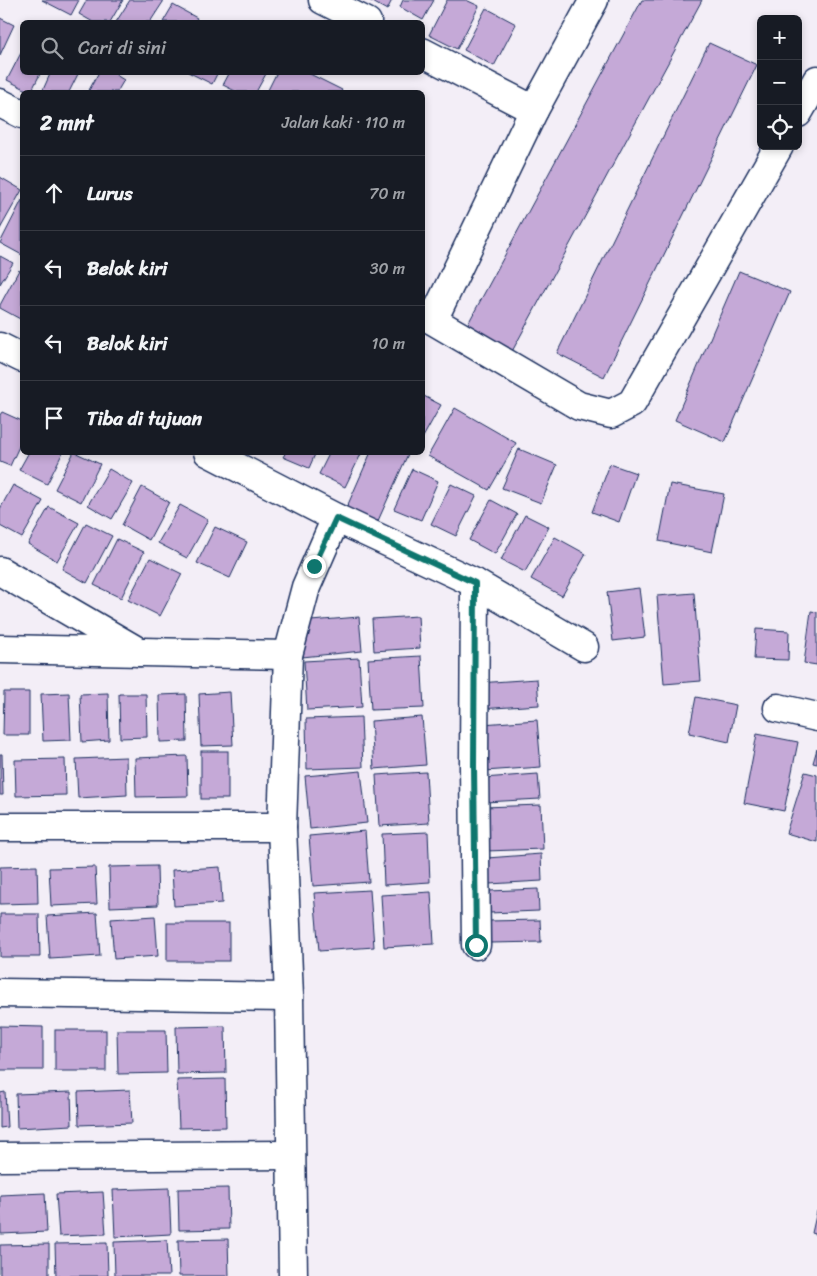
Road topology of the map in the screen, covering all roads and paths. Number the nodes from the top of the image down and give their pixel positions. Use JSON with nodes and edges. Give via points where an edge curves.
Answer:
{"nodes":[{"id":1,"x":323,"y":0,"type":"edge"},
{"id":2,"x":594,"y":0,"type":"edge"},
{"id":3,"x":363,"y":20,"type":"edge"},
{"id":4,"x":425,"y":54,"type":"edge"},
{"id":5,"x":817,"y":80,"type":"edge"},
{"id":6,"x":0,"y":103,"type":"edge"},
{"id":7,"x":802,"y":106,"type":"edge"},
{"id":8,"x":534,"y":110,"type":"junction"},
{"id":9,"x":20,"y":113,"type":"edge"},
{"id":10,"x":777,"y":150,"type":"edge"},
{"id":11,"x":428,"y":317,"type":"edge"},
{"id":12,"x":0,"y":347,"type":"edge"},
{"id":13,"x":20,"y":357,"type":"edge"},
{"id":14,"x":214,"y":455,"type":"edge"},
{"id":15,"x":336,"y":518,"type":"junction"},
{"id":16,"x":0,"y":570,"type":"edge"},
{"id":17,"x":475,"y":583,"type":"junction"},
{"id":18,"x":584,"y":647,"type":"dead end"},
{"id":19,"x":0,"y":649,"type":"edge"},
{"id":20,"x":140,"y":652,"type":"junction"},
{"id":21,"x":288,"y":655,"type":"junction"},
{"id":22,"x":778,"y":708,"type":"dead end"},
{"id":23,"x":817,"y":717,"type":"edge"},
{"id":24,"x":0,"y":827,"type":"edge"},
{"id":25,"x":282,"y":827,"type":"junction"},
{"id":26,"x":476,"y":945,"type":"dead end"},
{"id":27,"x":0,"y":993,"type":"edge"},
{"id":28,"x":289,"y":997,"type":"junction"},
{"id":29,"x":291,"y":1155,"type":"junction"},
{"id":30,"x":0,"y":1157,"type":"edge"},
{"id":31,"x":293,"y":1276,"type":"edge"}],
"edges":[{"from":1,"to":3,"type":"street"},
{"from":2,"to":8,"type":"street"},
{"from":4,"to":8,"type":"street"},
{"from":5,"to":7,"type":"street"},
{"from":6,"to":9,"type":"street"},
{"from":8,"to":11,"type":"street"},
{"from":10,"to":11,"type":"street","via":[[632,403],[611,414],[578,406]]},
{"from":12,"to":13,"type":"street"},
{"from":14,"to":15,"type":"street"},
{"from":15,"to":17,"type":"street"},
{"from":15,"to":21,"type":"street","via":[[306,587]]},
{"from":16,"to":20,"type":"street"},
{"from":17,"to":18,"type":"street"},
{"from":17,"to":26,"type":"street"},
{"from":19,"to":20,"type":"street"},
{"from":20,"to":21,"type":"street"},
{"from":21,"to":25,"type":"street"},
{"from":22,"to":23,"type":"street"},
{"from":24,"to":25,"type":"street"},
{"from":25,"to":28,"type":"street"},
{"from":27,"to":28,"type":"street"},
{"from":28,"to":29,"type":"street"},
{"from":29,"to":30,"type":"street"},
{"from":29,"to":31,"type":"street"}]}
